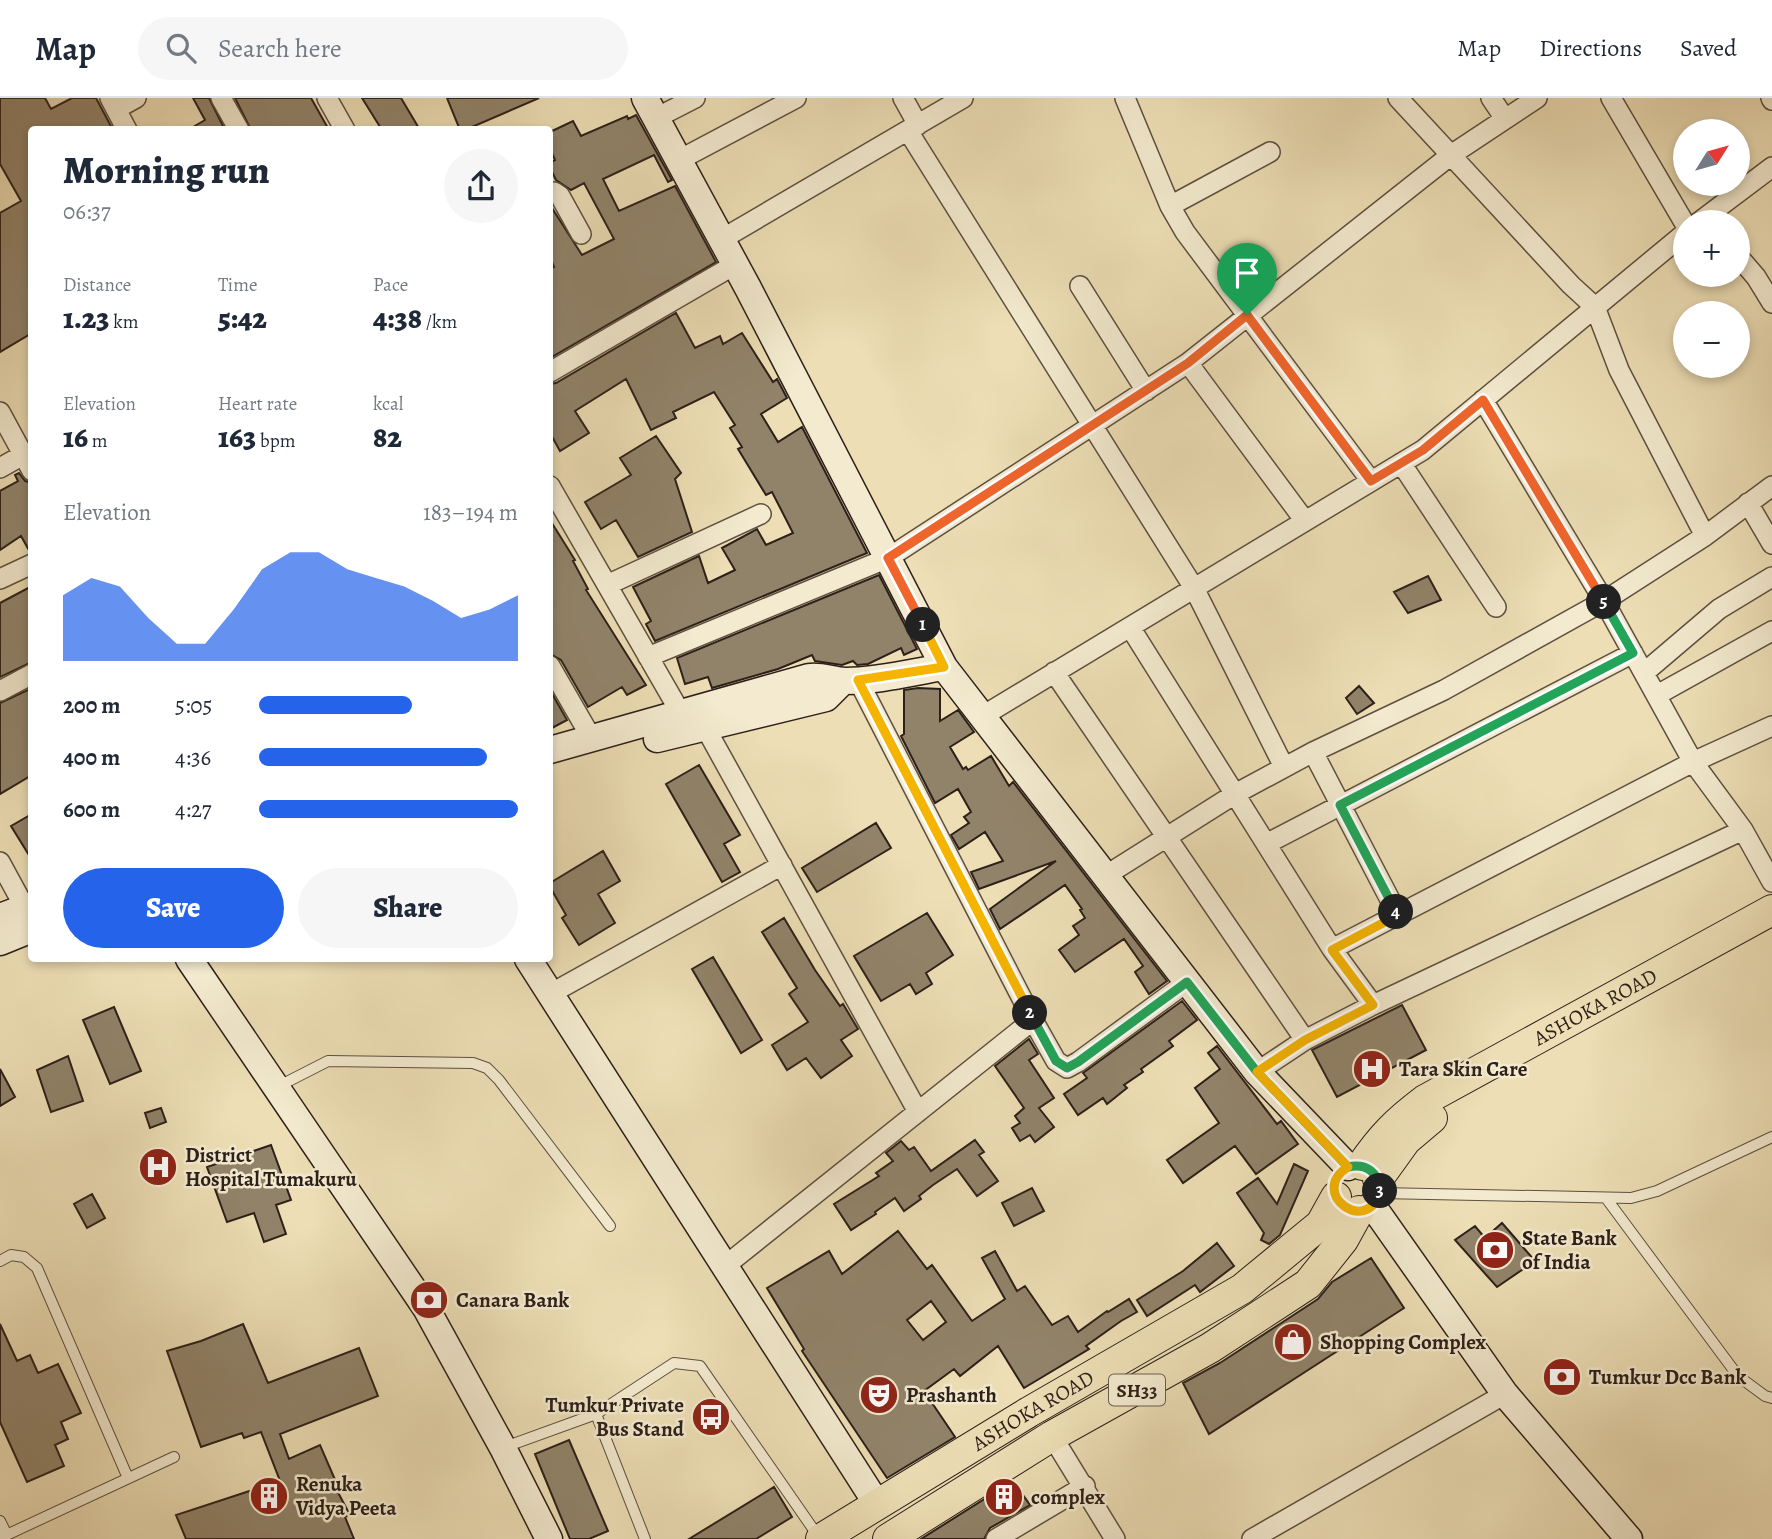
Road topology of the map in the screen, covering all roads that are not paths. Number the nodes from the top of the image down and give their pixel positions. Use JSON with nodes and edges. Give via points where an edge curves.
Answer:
{"nodes":[{"id":1,"x":136,"y":98,"type":"edge"},
{"id":2,"x":221,"y":98,"type":"edge"},
{"id":3,"x":327,"y":98,"type":"edge"},
{"id":4,"x":695,"y":98,"type":"edge"},
{"id":5,"x":796,"y":98,"type":"edge"},
{"id":6,"x":903,"y":98,"type":"edge"},
{"id":7,"x":963,"y":98,"type":"edge"},
{"id":8,"x":1125,"y":98,"type":"edge"},
{"id":9,"x":1398,"y":98,"type":"edge"},
{"id":10,"x":1491,"y":98,"type":"edge"},
{"id":11,"x":1537,"y":98,"type":"edge"},
{"id":12,"x":1611,"y":98,"type":"edge"},
{"id":13,"x":113,"y":104,"type":"edge"},
{"id":14,"x":651,"y":108,"type":"edge"},
{"id":15,"x":1505,"y":119,"type":"junction"},
{"id":16,"x":126,"y":126,"type":"edge"},
{"id":17,"x":237,"y":126,"type":"edge"},
{"id":18,"x":343,"y":126,"type":"edge"},
{"id":19,"x":913,"y":128,"type":"junction"},
{"id":20,"x":1270,"y":152,"type":"dead end"},
{"id":21,"x":1451,"y":155,"type":"junction"},
{"id":22,"x":679,"y":160,"type":"junction"},
{"id":23,"x":1772,"y":167,"type":"edge"},
{"id":24,"x":553,"y":192,"type":"edge"},
{"id":25,"x":1170,"y":206,"type":"junction"},
{"id":26,"x":1690,"y":210,"type":"edge"},
{"id":27,"x":1715,"y":210,"type":"edge"},
{"id":28,"x":582,"y":234,"type":"dead end"},
{"id":29,"x":722,"y":239,"type":"junction"},
{"id":30,"x":1673,"y":243,"type":"edge"},
{"id":31,"x":736,"y":264,"type":"junction"},
{"id":32,"x":1750,"y":270,"type":"edge"},
{"id":33,"x":1080,"y":286,"type":"dead end"},
{"id":34,"x":1772,"y":303,"type":"edge"},
{"id":35,"x":1595,"y":307,"type":"junction"},
{"id":36,"x":1247,"y":315,"type":"junction"},
{"id":37,"x":1188,"y":363,"type":"junction"},
{"id":38,"x":553,"y":370,"type":"edge"},
{"id":39,"x":1146,"y":391,"type":"junction"},
{"id":40,"x":1483,"y":400,"type":"junction"},
{"id":41,"x":0,"y":412,"type":"edge"},
{"id":42,"x":1091,"y":426,"type":"junction"},
{"id":43,"x":27,"y":463,"type":"edge"},
{"id":44,"x":1401,"y":463,"type":"junction"},
{"id":45,"x":0,"y":468,"type":"edge"},
{"id":46,"x":1371,"y":481,"type":"junction"},
{"id":47,"x":1772,"y":486,"type":"edge"},
{"id":48,"x":553,"y":491,"type":"edge"},
{"id":49,"x":1748,"y":503,"type":"junction"},
{"id":50,"x":761,"y":514,"type":"dead end"},
{"id":51,"x":1305,"y":521,"type":"junction"},
{"id":52,"x":1705,"y":536,"type":"junction"},
{"id":53,"x":1772,"y":544,"type":"edge"},
{"id":54,"x":888,"y":558,"type":"junction"},
{"id":55,"x":28,"y":566,"type":"edge"},
{"id":56,"x":1772,"y":577,"type":"edge"},
{"id":57,"x":0,"y":579,"type":"edge"},
{"id":58,"x":607,"y":585,"type":"junction"},
{"id":59,"x":1194,"y":588,"type":"junction"},
{"id":60,"x":1604,"y":601,"type":"junction"},
{"id":61,"x":1496,"y":607,"type":"dead end"},
{"id":62,"x":1130,"y":626,"type":"junction"},
{"id":63,"x":1772,"y":631,"type":"edge"},
{"id":64,"x":1633,"y":653,"type":"junction"},
{"id":65,"x":648,"y":657,"type":"junction"},
{"id":66,"x":944,"y":667,"type":"junction"},
{"id":67,"x":553,"y":671,"type":"edge"},
{"id":68,"x":1054,"y":672,"type":"junction"},
{"id":69,"x":1644,"y":672,"type":"junction"},
{"id":70,"x":28,"y":676,"type":"edge"},
{"id":71,"x":850,"y":681,"type":"junction"},
{"id":72,"x":0,"y":691,"type":"edge"},
{"id":73,"x":1657,"y":695,"type":"junction"},
{"id":74,"x":981,"y":717,"type":"junction"},
{"id":75,"x":692,"y":724,"type":"junction"},
{"id":76,"x":1772,"y":726,"type":"edge"},
{"id":77,"x":592,"y":739,"type":"junction"},
{"id":78,"x":553,"y":749,"type":"edge"},
{"id":79,"x":1313,"y":752,"type":"junction"},
{"id":80,"x":1693,"y":762,"type":"junction"},
{"id":81,"x":553,"y":765,"type":"edge"},
{"id":82,"x":1284,"y":767,"type":"junction"},
{"id":83,"x":1235,"y":794,"type":"junction"},
{"id":84,"x":1340,"y":805,"type":"junction"},
{"id":85,"x":1743,"y":830,"type":"junction"},
{"id":86,"x":1165,"y":838,"type":"junction"},
{"id":87,"x":1266,"y":844,"type":"junction"},
{"id":88,"x":0,"y":862,"type":"edge"},
{"id":89,"x":782,"y":865,"type":"junction"},
{"id":90,"x":1105,"y":876,"type":"junction"},
{"id":91,"x":1772,"y":882,"type":"edge"},
{"id":92,"x":1772,"y":911,"type":"edge"},
{"id":93,"x":28,"y":912,"type":"edge"},
{"id":94,"x":28,"y":914,"type":"edge"},
{"id":95,"x":28,"y":915,"type":"edge"},
{"id":96,"x":1398,"y":915,"type":"junction"},
{"id":97,"x":0,"y":917,"type":"edge"},
{"id":98,"x":1772,"y":929,"type":"edge"},
{"id":99,"x":0,"y":942,"type":"edge"},
{"id":100,"x":1332,"y":950,"type":"junction"},
{"id":101,"x":192,"y":962,"type":"edge"},
{"id":102,"x":530,"y":962,"type":"edge"},
{"id":103,"x":1187,"y":982,"type":"junction"},
{"id":104,"x":550,"y":993,"type":"junction"},
{"id":105,"x":1373,"y":1005,"type":"junction"},
{"id":106,"x":1033,"y":1020,"type":"junction"},
{"id":107,"x":1305,"y":1040,"type":"junction"},
{"id":108,"x":1257,"y":1072,"type":"junction"},
{"id":109,"x":276,"y":1087,"type":"junction"},
{"id":110,"x":918,"y":1112,"type":"junction"},
{"id":111,"x":1772,"y":1138,"type":"edge"},
{"id":112,"x":1362,"y":1188,"type":"junction"},
{"id":113,"x":1606,"y":1198,"type":"junction"},
{"id":114,"x":610,"y":1226,"type":"dead end"},
{"id":115,"x":0,"y":1261,"type":"edge"},
{"id":116,"x":724,"y":1266,"type":"junction"},
{"id":117,"x":1505,"y":1394,"type":"junction"},
{"id":118,"x":1772,"y":1398,"type":"edge"},
{"id":119,"x":596,"y":1414,"type":"junction"},
{"id":120,"x":1052,"y":1436,"type":"junction"},
{"id":121,"x":503,"y":1448,"type":"junction"},
{"id":122,"x":174,"y":1457,"type":"dead end"},
{"id":123,"x":128,"y":1478,"type":"junction"},
{"id":124,"x":1085,"y":1486,"type":"junction"},
{"id":125,"x":877,"y":1504,"type":"junction"},
{"id":126,"x":0,"y":1521,"type":"edge"},
{"id":127,"x":3,"y":1536,"type":"edge"},
{"id":128,"x":893,"y":1538,"type":"edge"},
{"id":129,"x":549,"y":1539,"type":"edge"},
{"id":130,"x":645,"y":1539,"type":"edge"},
{"id":131,"x":821,"y":1539,"type":"edge"},
{"id":132,"x":996,"y":1539,"type":"edge"},
{"id":133,"x":1115,"y":1539,"type":"edge"},
{"id":134,"x":1252,"y":1539,"type":"edge"},
{"id":135,"x":1629,"y":1539,"type":"edge"}],
"edges":[{"from":1,"to":13,"type":"street"},
{"from":2,"to":17,"type":"street"},
{"from":3,"to":18,"type":"street"},
{"from":4,"to":14,"type":"street"},
{"from":5,"to":22,"type":"street"},
{"from":6,"to":19,"type":"street"},
{"from":7,"to":19,"type":"street"},
{"from":8,"to":25,"type":"street"},
{"from":9,"to":21,"type":"street"},
{"from":10,"to":15,"type":"street"},
{"from":11,"to":15,"type":"street"},
{"from":12,"to":26,"type":"street"},
{"from":13,"to":16,"type":"street"},
{"from":14,"to":22,"type":"main road"},
{"from":15,"to":21,"type":"street"},
{"from":19,"to":29,"type":"street"},
{"from":19,"to":42,"type":"street"},
{"from":20,"to":25,"type":"street"},
{"from":21,"to":35,"type":"street"},
{"from":21,"to":36,"type":"street"},
{"from":22,"to":29,"type":"main road"},
{"from":23,"to":27,"type":"street"},
{"from":24,"to":28,"type":"street"},
{"from":25,"to":36,"type":"street"},
{"from":29,"to":31,"type":"main road"},
{"from":30,"to":35,"type":"street"},
{"from":31,"to":38,"type":"street"},
{"from":31,"to":54,"type":"main road"},
{"from":32,"to":34,"type":"street"},
{"from":33,"to":39,"type":"street"},
{"from":35,"to":40,"type":"street"},
{"from":35,"to":52,"type":"street","via":[[1619,370]]},
{"from":36,"to":37,"type":"street"},
{"from":36,"to":46,"type":"street"},
{"from":37,"to":39,"type":"street"},
{"from":37,"to":51,"type":"street"},
{"from":39,"to":42,"type":"street"},
{"from":40,"to":44,"type":"street"},
{"from":40,"to":60,"type":"street"},
{"from":41,"to":43,"type":"street"},
{"from":42,"to":54,"type":"street"},
{"from":42,"to":59,"type":"street"},
{"from":43,"to":45,"type":"street"},
{"from":44,"to":46,"type":"street"},
{"from":44,"to":61,"type":"street"},
{"from":46,"to":51,"type":"street"},
{"from":47,"to":49,"type":"street"},
{"from":48,"to":58,"type":"street"},
{"from":49,"to":52,"type":"street"},
{"from":49,"to":53,"type":"street"},
{"from":50,"to":58,"type":"street"},
{"from":51,"to":59,"type":"street"},
{"from":52,"to":60,"type":"street"},
{"from":54,"to":65,"type":"street"},
{"from":54,"to":66,"type":"main road"},
{"from":55,"to":57,"type":"street"},
{"from":56,"to":69,"type":"street","via":[[1719,609]]},
{"from":58,"to":65,"type":"street"},
{"from":59,"to":62,"type":"street"},
{"from":59,"to":82,"type":"street"},
{"from":60,"to":64,"type":"street"},
{"from":60,"to":79,"type":"street","via":[[1444,690]]},
{"from":62,"to":68,"type":"street"},
{"from":62,"to":83,"type":"street"},
{"from":63,"to":73,"type":"street"},
{"from":64,"to":69,"type":"street"},
{"from":64,"to":84,"type":"street"},
{"from":65,"to":75,"type":"street"},
{"from":66,"to":71,"type":"main road"},
{"from":66,"to":74,"type":"main road"},
{"from":67,"to":77,"type":"street"},
{"from":68,"to":74,"type":"street"},
{"from":68,"to":86,"type":"street"},
{"from":69,"to":73,"type":"street"},
{"from":70,"to":72,"type":"street"},
{"from":71,"to":75,"type":"main road","via":[[809,677]]},
{"from":71,"to":106,"type":"street"},
{"from":73,"to":80,"type":"street"},
{"from":74,"to":90,"type":"main road"},
{"from":75,"to":77,"type":"main road"},
{"from":75,"to":81,"type":"main road"},
{"from":75,"to":89,"type":"street"},
{"from":76,"to":80,"type":"street"},
{"from":77,"to":78,"type":"main road"},
{"from":79,"to":82,"type":"street"},
{"from":79,"to":84,"type":"street"},
{"from":80,"to":85,"type":"street"},
{"from":80,"to":96,"type":"street"},
{"from":82,"to":83,"type":"street"},
{"from":83,"to":86,"type":"street"},
{"from":83,"to":87,"type":"street"},
{"from":84,"to":87,"type":"street"},
{"from":84,"to":96,"type":"street"},
{"from":85,"to":91,"type":"street"},
{"from":85,"to":105,"type":"street"},
{"from":86,"to":90,"type":"street"},
{"from":86,"to":107,"type":"street"},
{"from":87,"to":100,"type":"street"},
{"from":88,"to":93,"type":"street"},
{"from":89,"to":104,"type":"street"},
{"from":89,"to":110,"type":"street"},
{"from":90,"to":103,"type":"main road"},
{"from":92,"to":112,"type":"main road","name":"ASHOKA ROAD","number":"SH33","via":[[1424,1100],[1380,1138]]},
{"from":94,"to":97,"type":"main road"},
{"from":95,"to":99,"type":"main road"},
{"from":96,"to":100,"type":"street"},
{"from":98,"to":112,"type":"main road","name":"ASHOKA ROAD","number":"SH33","via":[[1555,1044],[1440,1112],[1406,1140]]},
{"from":100,"to":105,"type":"street"},
{"from":101,"to":109,"type":"main road"},
{"from":102,"to":104,"type":"main road"},
{"from":103,"to":106,"type":"street","via":[[1067,1068],[1056,1061]]},
{"from":103,"to":108,"type":"main road"},
{"from":104,"to":116,"type":"main road"},
{"from":105,"to":107,"type":"street"},
{"from":106,"to":110,"type":"street"},
{"from":107,"to":108,"type":"street"},
{"from":108,"to":112,"type":"main road"},
{"from":109,"to":114,"type":"lane","via":[[328,1060],[473,1063],[487,1068]]},
{"from":109,"to":121,"type":"main road","via":[[426,1308]]},
{"from":110,"to":116,"type":"street"},
{"from":111,"to":113,"type":"lane","via":[[1657,1191]]},
{"from":112,"to":113,"type":"lane"},
{"from":112,"to":117,"type":"main road"},
{"from":112,"to":120,"type":"main road","name":"ASHOKA ROAD","number":"SH33","via":[[1343,1240],[1308,1284],[1179,1366]]},
{"from":112,"to":125,"type":"main road","name":"ASHOKA ROAD","via":[[1242,1289]]},
{"from":113,"to":118,"type":"lane","via":[[1738,1376]]},
{"from":115,"to":123,"type":"lane","via":[[11,1255],[23,1257],[37,1268]]},
{"from":116,"to":125,"type":"main road"},
{"from":117,"to":134,"type":"street"},
{"from":117,"to":135,"type":"main road"},
{"from":119,"to":121,"type":"lane"},
{"from":119,"to":130,"type":"lane"},
{"from":119,"to":131,"type":"lane","via":[[674,1363],[700,1366]]},
{"from":120,"to":124,"type":"street"},
{"from":120,"to":128,"type":"main road","name":"ASHOKA ROAD","number":"SH33"},
{"from":121,"to":129,"type":"main road"},
{"from":122,"to":123,"type":"lane"},
{"from":123,"to":127,"type":"lane"},
{"from":124,"to":132,"type":"street"},
{"from":124,"to":133,"type":"street"},
{"from":125,"to":131,"type":"main road","name":"ASHOKA ROAD"},
{"from":126,"to":127,"type":"lane"}]}
